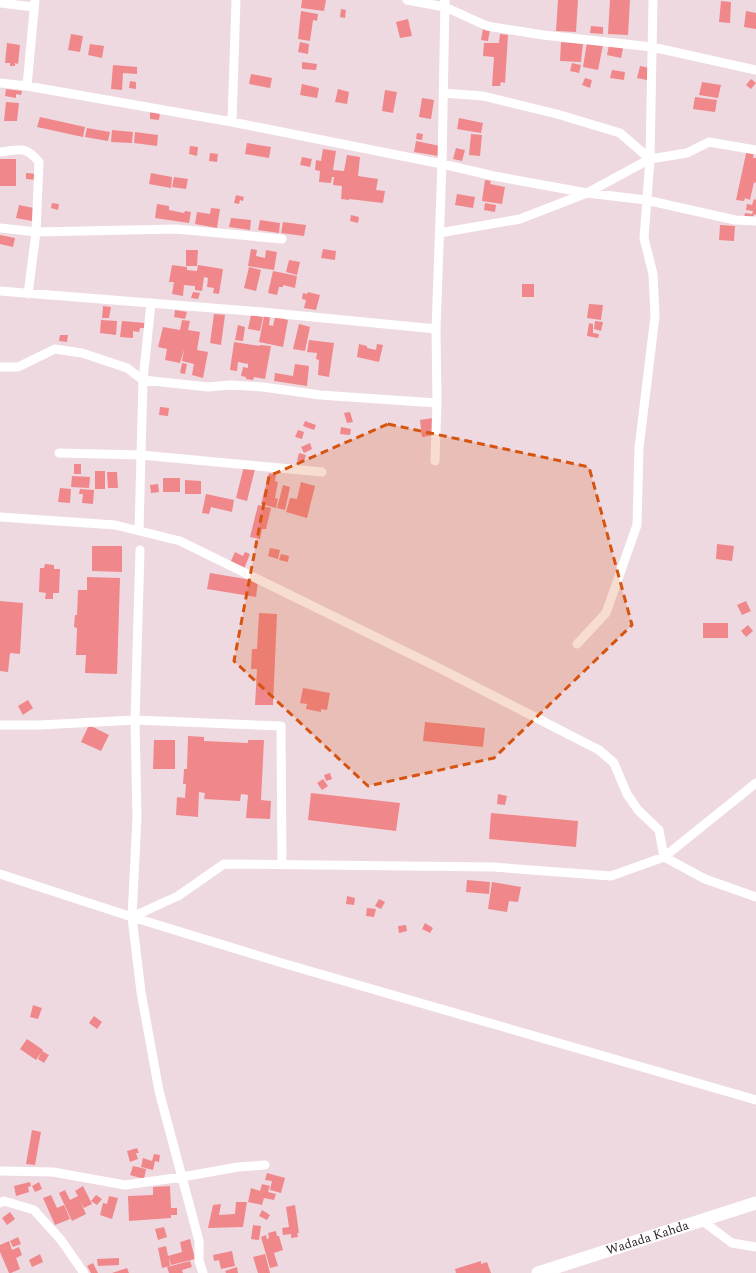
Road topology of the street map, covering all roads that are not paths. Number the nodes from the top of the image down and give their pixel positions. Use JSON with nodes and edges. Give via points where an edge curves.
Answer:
{"nodes":[{"id":1,"x":236,"y":0,"type":"edge"},
{"id":2,"x":407,"y":0,"type":"edge"},
{"id":3,"x":653,"y":0,"type":"edge"},
{"id":4,"x":0,"y":3,"type":"edge"},
{"id":5,"x":34,"y":3,"type":"edge"},
{"id":6,"x":445,"y":3,"type":"edge"},
{"id":7,"x":652,"y":47,"type":"junction"},
{"id":8,"x":756,"y":70,"type":"edge"},
{"id":9,"x":0,"y":83,"type":"edge"},
{"id":10,"x":28,"y":86,"type":"junction"},
{"id":11,"x":443,"y":92,"type":"junction"},
{"id":12,"x":232,"y":122,"type":"junction"},
{"id":13,"x":756,"y":150,"type":"edge"},
{"id":14,"x":0,"y":152,"type":"edge"},
{"id":15,"x":650,"y":159,"type":"junction"},
{"id":16,"x":442,"y":164,"type":"junction"},
{"id":17,"x":587,"y":193,"type":"junction"},
{"id":18,"x":646,"y":200,"type":"junction"},
{"id":19,"x":756,"y":221,"type":"edge"},
{"id":20,"x":0,"y":228,"type":"edge"},
{"id":21,"x":36,"y":232,"type":"junction"},
{"id":22,"x":439,"y":233,"type":"junction"},
{"id":23,"x":282,"y":239,"type":"dead end"},
{"id":24,"x":0,"y":291,"type":"edge"},
{"id":25,"x":28,"y":294,"type":"junction"},
{"id":26,"x":151,"y":303,"type":"junction"},
{"id":27,"x":436,"y":329,"type":"junction"},
{"id":28,"x":0,"y":367,"type":"edge"},
{"id":29,"x":143,"y":380,"type":"junction"},
{"id":30,"x":437,"y":403,"type":"junction"},
{"id":31,"x":59,"y":453,"type":"dead end"},
{"id":32,"x":141,"y":455,"type":"junction"},
{"id":33,"x":435,"y":461,"type":"dead end"},
{"id":34,"x":322,"y":472,"type":"dead end"},
{"id":35,"x":0,"y":517,"type":"edge"},
{"id":36,"x":139,"y":530,"type":"junction"},
{"id":37,"x":140,"y":550,"type":"dead end"},
{"id":38,"x":578,"y":644,"type":"dead end"},
{"id":39,"x":135,"y":720,"type":"junction"},
{"id":40,"x":0,"y":725,"type":"edge"},
{"id":41,"x":756,"y":782,"type":"edge"},
{"id":42,"x":664,"y":858,"type":"junction"},
{"id":43,"x":282,"y":864,"type":"junction"},
{"id":44,"x":0,"y":874,"type":"edge"},
{"id":45,"x":756,"y":897,"type":"edge"},
{"id":46,"x":132,"y":917,"type":"junction"},
{"id":47,"x":756,"y":1100,"type":"edge"},
{"id":48,"x":265,"y":1165,"type":"dead end"},
{"id":49,"x":0,"y":1172,"type":"edge"},
{"id":50,"x":182,"y":1177,"type":"junction"},
{"id":51,"x":0,"y":1202,"type":"edge"},
{"id":52,"x":756,"y":1202,"type":"edge"},
{"id":53,"x":701,"y":1220,"type":"junction"},
{"id":54,"x":756,"y":1247,"type":"edge"},
{"id":55,"x":84,"y":1273,"type":"edge"},
{"id":56,"x":203,"y":1273,"type":"edge"},
{"id":57,"x":538,"y":1273,"type":"edge"}],
"edges":[{"from":1,"to":12,"type":"street"},
{"from":2,"to":6,"type":"street"},
{"from":3,"to":7,"type":"street"},
{"from":4,"to":5,"type":"street"},
{"from":5,"to":10,"type":"street"},
{"from":6,"to":7,"type":"street","via":[[487,26]]},
{"from":6,"to":11,"type":"street"},
{"from":7,"to":8,"type":"street"},
{"from":7,"to":15,"type":"street"},
{"from":9,"to":10,"type":"street"},
{"from":10,"to":12,"type":"street"},
{"from":11,"to":15,"type":"street","via":[[483,96],[620,133]]},
{"from":11,"to":16,"type":"street"},
{"from":12,"to":16,"type":"street"},
{"from":13,"to":15,"type":"street","via":[[709,142],[687,153]]},
{"from":14,"to":21,"type":"street","via":[[26,150],[39,162]]},
{"from":15,"to":17,"type":"street"},
{"from":15,"to":18,"type":"street"},
{"from":16,"to":17,"type":"street"},
{"from":16,"to":22,"type":"street"},
{"from":17,"to":18,"type":"street"},
{"from":17,"to":22,"type":"street","via":[[520,219]]},
{"from":18,"to":19,"type":"street","via":[[735,220]]},
{"from":18,"to":38,"type":"street","via":[[644,238],[654,274],[655,316],[639,448],[637,525],[606,613]]},
{"from":20,"to":21,"type":"street"},
{"from":21,"to":23,"type":"street","via":[[176,229]]},
{"from":21,"to":25,"type":"street"},
{"from":22,"to":27,"type":"street"},
{"from":24,"to":25,"type":"street"},
{"from":25,"to":26,"type":"street"},
{"from":26,"to":27,"type":"street"},
{"from":26,"to":29,"type":"street"},
{"from":27,"to":30,"type":"street"},
{"from":28,"to":29,"type":"street","via":[[18,367],[55,349],[82,353],[127,368]]},
{"from":29,"to":30,"type":"street","via":[[208,387],[263,387],[320,396]]},
{"from":29,"to":32,"type":"street"},
{"from":30,"to":33,"type":"street"},
{"from":31,"to":32,"type":"street"},
{"from":32,"to":34,"type":"street"},
{"from":32,"to":36,"type":"street"},
{"from":35,"to":36,"type":"street","via":[[115,525]]},
{"from":36,"to":42,"type":"street","via":[[187,544],[599,750],[614,763],[627,794],[638,810],[659,830]]},
{"from":37,"to":39,"type":"street"},
{"from":39,"to":40,"type":"street"},
{"from":39,"to":43,"type":"street","via":[[281,726]]},
{"from":39,"to":46,"type":"street","via":[[137,817]]},
{"from":41,"to":42,"type":"street"},
{"from":42,"to":43,"type":"street","via":[[611,876],[493,867]]},
{"from":42,"to":45,"type":"street","via":[[706,879]]},
{"from":43,"to":46,"type":"street","via":[[224,864],[178,896]]},
{"from":44,"to":46,"type":"street"},
{"from":46,"to":47,"type":"street"},
{"from":46,"to":50,"type":"street","via":[[141,992],[159,1092]]},
{"from":48,"to":50,"type":"street"},
{"from":49,"to":50,"type":"street","via":[[53,1172],[125,1185]]},
{"from":50,"to":56,"type":"street","via":[[199,1241],[199,1261]]},
{"from":51,"to":55,"type":"street","via":[[34,1210]]},
{"from":52,"to":53,"type":"main road","name":"Wadada Kahda"},
{"from":53,"to":54,"type":"street","via":[[732,1243]]},
{"from":53,"to":57,"type":"main road","name":"Wadada Kahda"}]}
